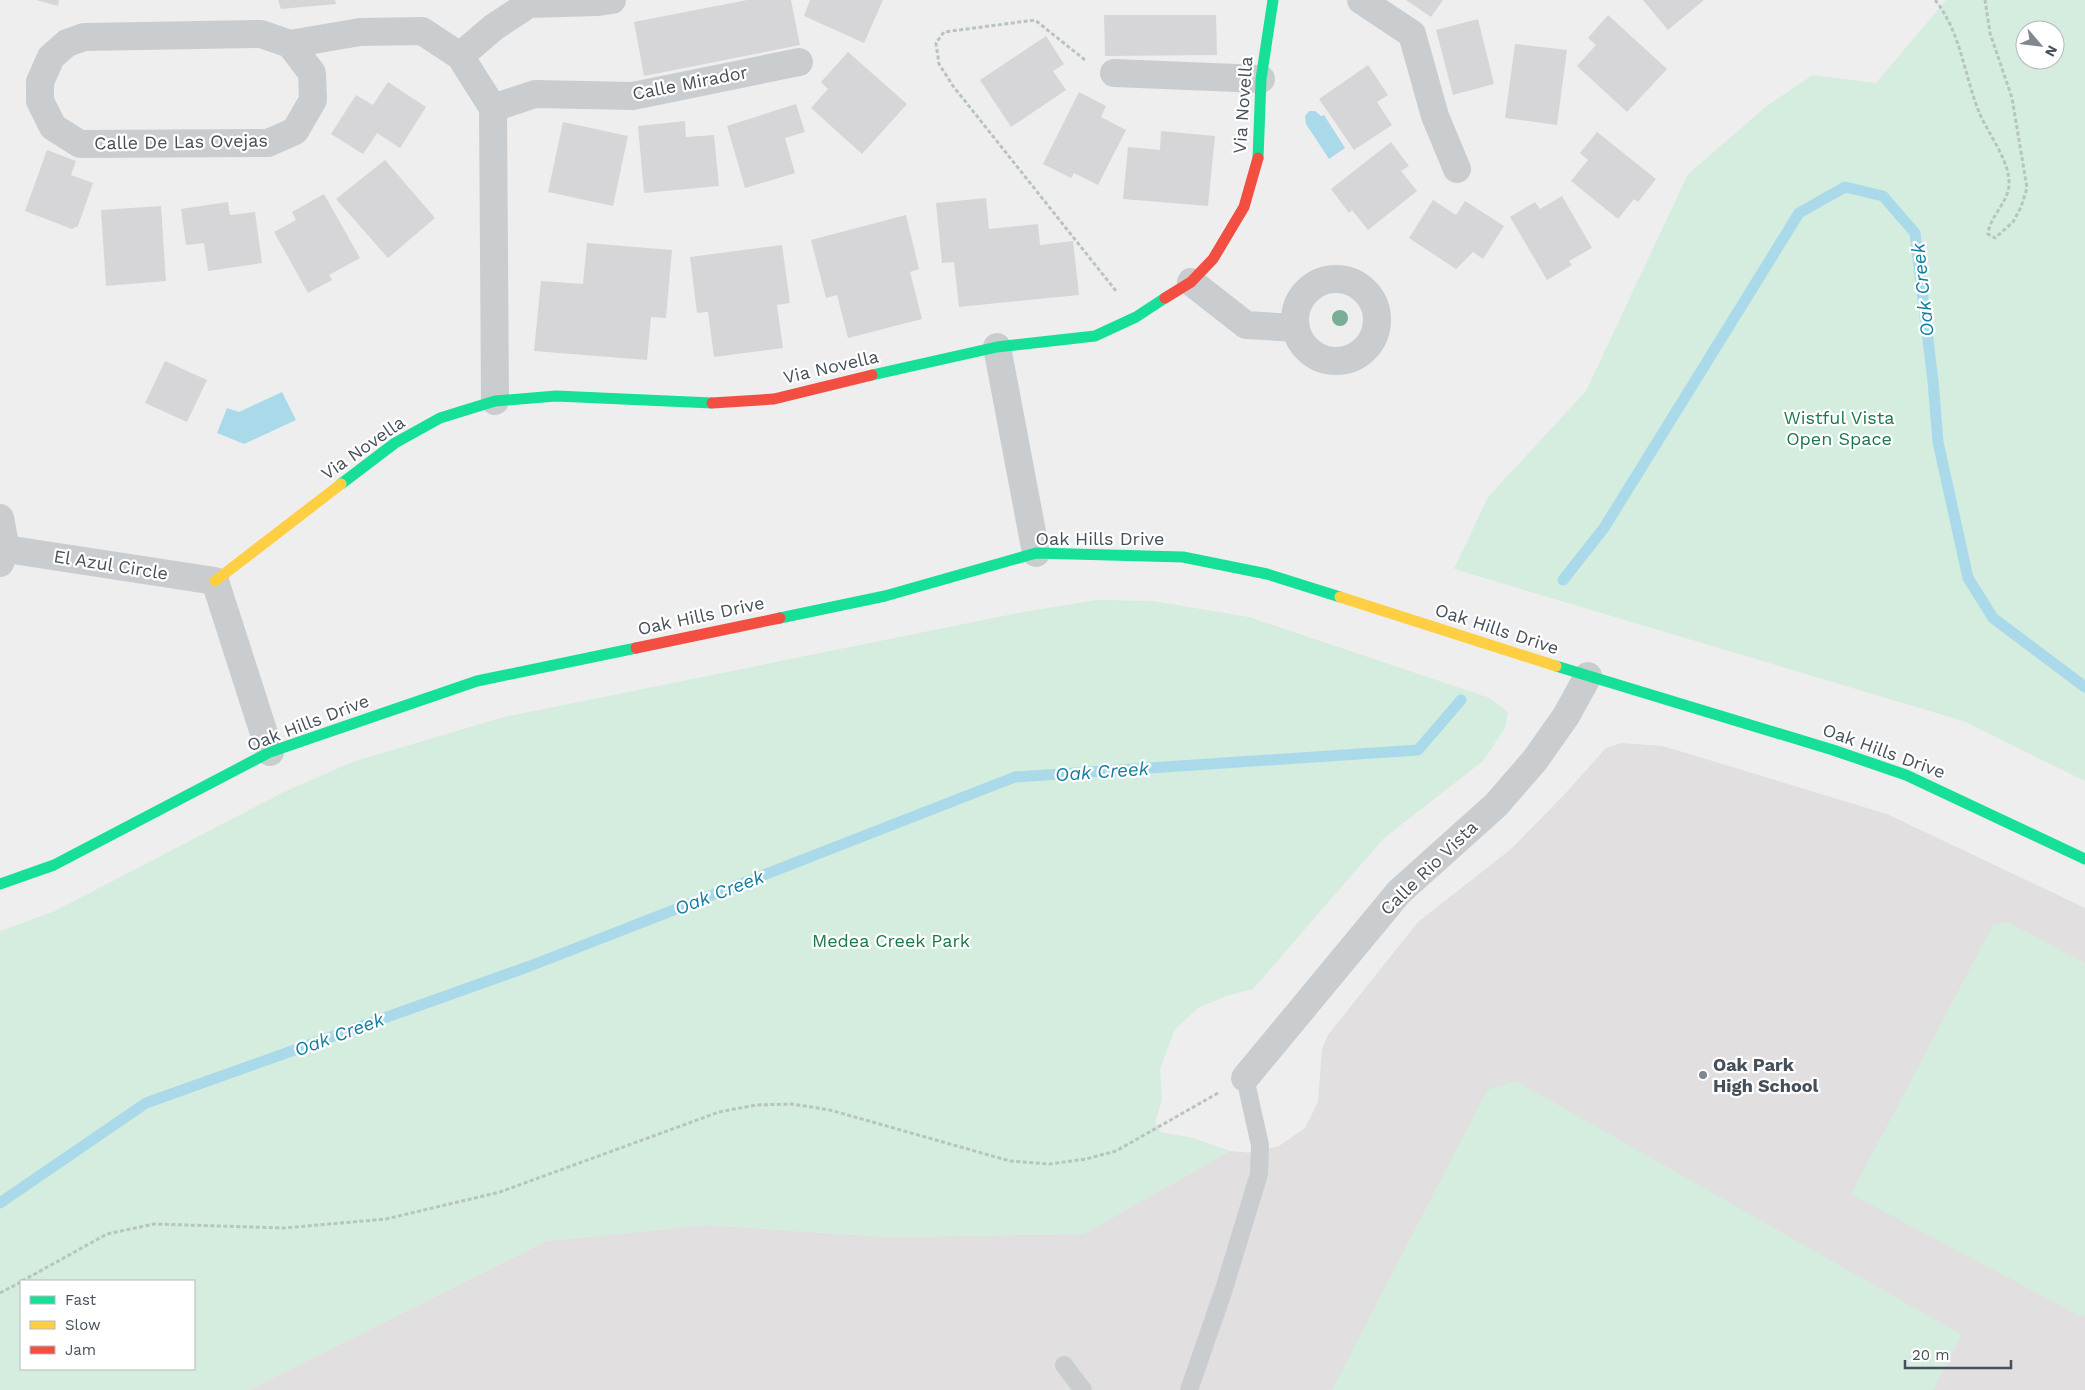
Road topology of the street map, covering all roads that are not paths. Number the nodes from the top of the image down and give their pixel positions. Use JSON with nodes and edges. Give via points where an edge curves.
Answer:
{"nodes":[{"id":1,"x":612,"y":0,"type":"edge"},
{"id":2,"x":1274,"y":0,"type":"edge"},
{"id":3,"x":1362,"y":0,"type":"edge"},
{"id":4,"x":290,"y":44,"type":"junction"},
{"id":5,"x":460,"y":56,"type":"junction"},
{"id":6,"x":799,"y":62,"type":"dead end"},
{"id":7,"x":1114,"y":73,"type":"road end"},
{"id":8,"x":1261,"y":79,"type":"junction"},
{"id":9,"x":492,"y":108,"type":"junction"},
{"id":10,"x":1457,"y":169,"type":"dead end"},
{"id":11,"x":1191,"y":282,"type":"junction"},
{"id":12,"x":1295,"y":328,"type":"dead end"},
{"id":13,"x":997,"y":347,"type":"junction"},
{"id":14,"x":495,"y":402,"type":"junction"},
{"id":15,"x":0,"y":518,"type":"edge"},
{"id":16,"x":1036,"y":553,"type":"junction"},
{"id":17,"x":3,"y":556,"type":"edge"},
{"id":18,"x":215,"y":581,"type":"junction"},
{"id":19,"x":1588,"y":676,"type":"junction"},
{"id":20,"x":270,"y":752,"type":"junction"},
{"id":21,"x":2085,"y":859,"type":"edge"},
{"id":22,"x":0,"y":884,"type":"edge"},
{"id":23,"x":1245,"y":1078,"type":"joint"},
{"id":24,"x":1064,"y":1365,"type":"dead end"},
{"id":25,"x":1083,"y":1390,"type":"edge"},
{"id":26,"x":1189,"y":1390,"type":"edge"}],
"edges":[{"from":1,"to":5,"type":"street","via":[[528,4]]},
{"from":2,"to":8,"type":"street","name":"Via Novella"},
{"from":3,"to":10,"type":"street","via":[[1412,34],[1435,116]]},
{"from":4,"to":4,"type":"street","name":"Calle De Las Ovejas","via":[[261,34],[84,37],[67,43],[51,57],[40,82],[40,101],[53,127],[80,144],[268,143],[295,131],[314,100],[312,73]]},
{"from":4,"to":5,"type":"street","name":"Calle De Las Ovejas","via":[[360,32],[422,31]]},
{"from":5,"to":9,"type":"street","name":"Calle De Las Ovejas"},
{"from":6,"to":9,"type":"street","name":"Calle Mirador","via":[[633,96],[535,94]]},
{"from":7,"to":8,"type":"street"},
{"from":8,"to":11,"type":"street","name":"Via Novella","via":[[1259,153],[1244,207],[1213,259]]},
{"from":9,"to":14,"type":"street"},
{"from":11,"to":12,"type":"street","via":[[1246,325]]},
{"from":11,"to":13,"type":"street","name":"Via Novella","via":[[1136,317],[1095,336]]},
{"from":13,"to":14,"type":"street","name":"Via Novella","via":[[774,399],[714,403],[556,396]]},
{"from":13,"to":16,"type":"street"},
{"from":14,"to":18,"type":"street","name":"Via Novella","via":[[440,418],[395,443]]},
{"from":15,"to":17,"type":"street","name":"El Azul Circle"},
{"from":16,"to":19,"type":"street","name":"Oak Hills Drive","via":[[1183,557],[1267,574]]},
{"from":16,"to":20,"type":"street","name":"Oak Hills Drive","via":[[885,596],[476,681]]},
{"from":17,"to":18,"type":"street","name":"El Azul Circle"},
{"from":18,"to":20,"type":"street"},
{"from":19,"to":21,"type":"street","name":"Oak Hills Drive","via":[[1906,775]]},
{"from":19,"to":23,"type":"street","name":"Calle Rio Vista","via":[[1566,716],[1535,760],[1496,804],[1399,892]]},
{"from":20,"to":22,"type":"street","name":"Oak Hills Drive","via":[[54,865]]},
{"from":23,"to":26,"type":"lane","via":[[1260,1145],[1259,1174]]},
{"from":24,"to":25,"type":"lane"}]}
